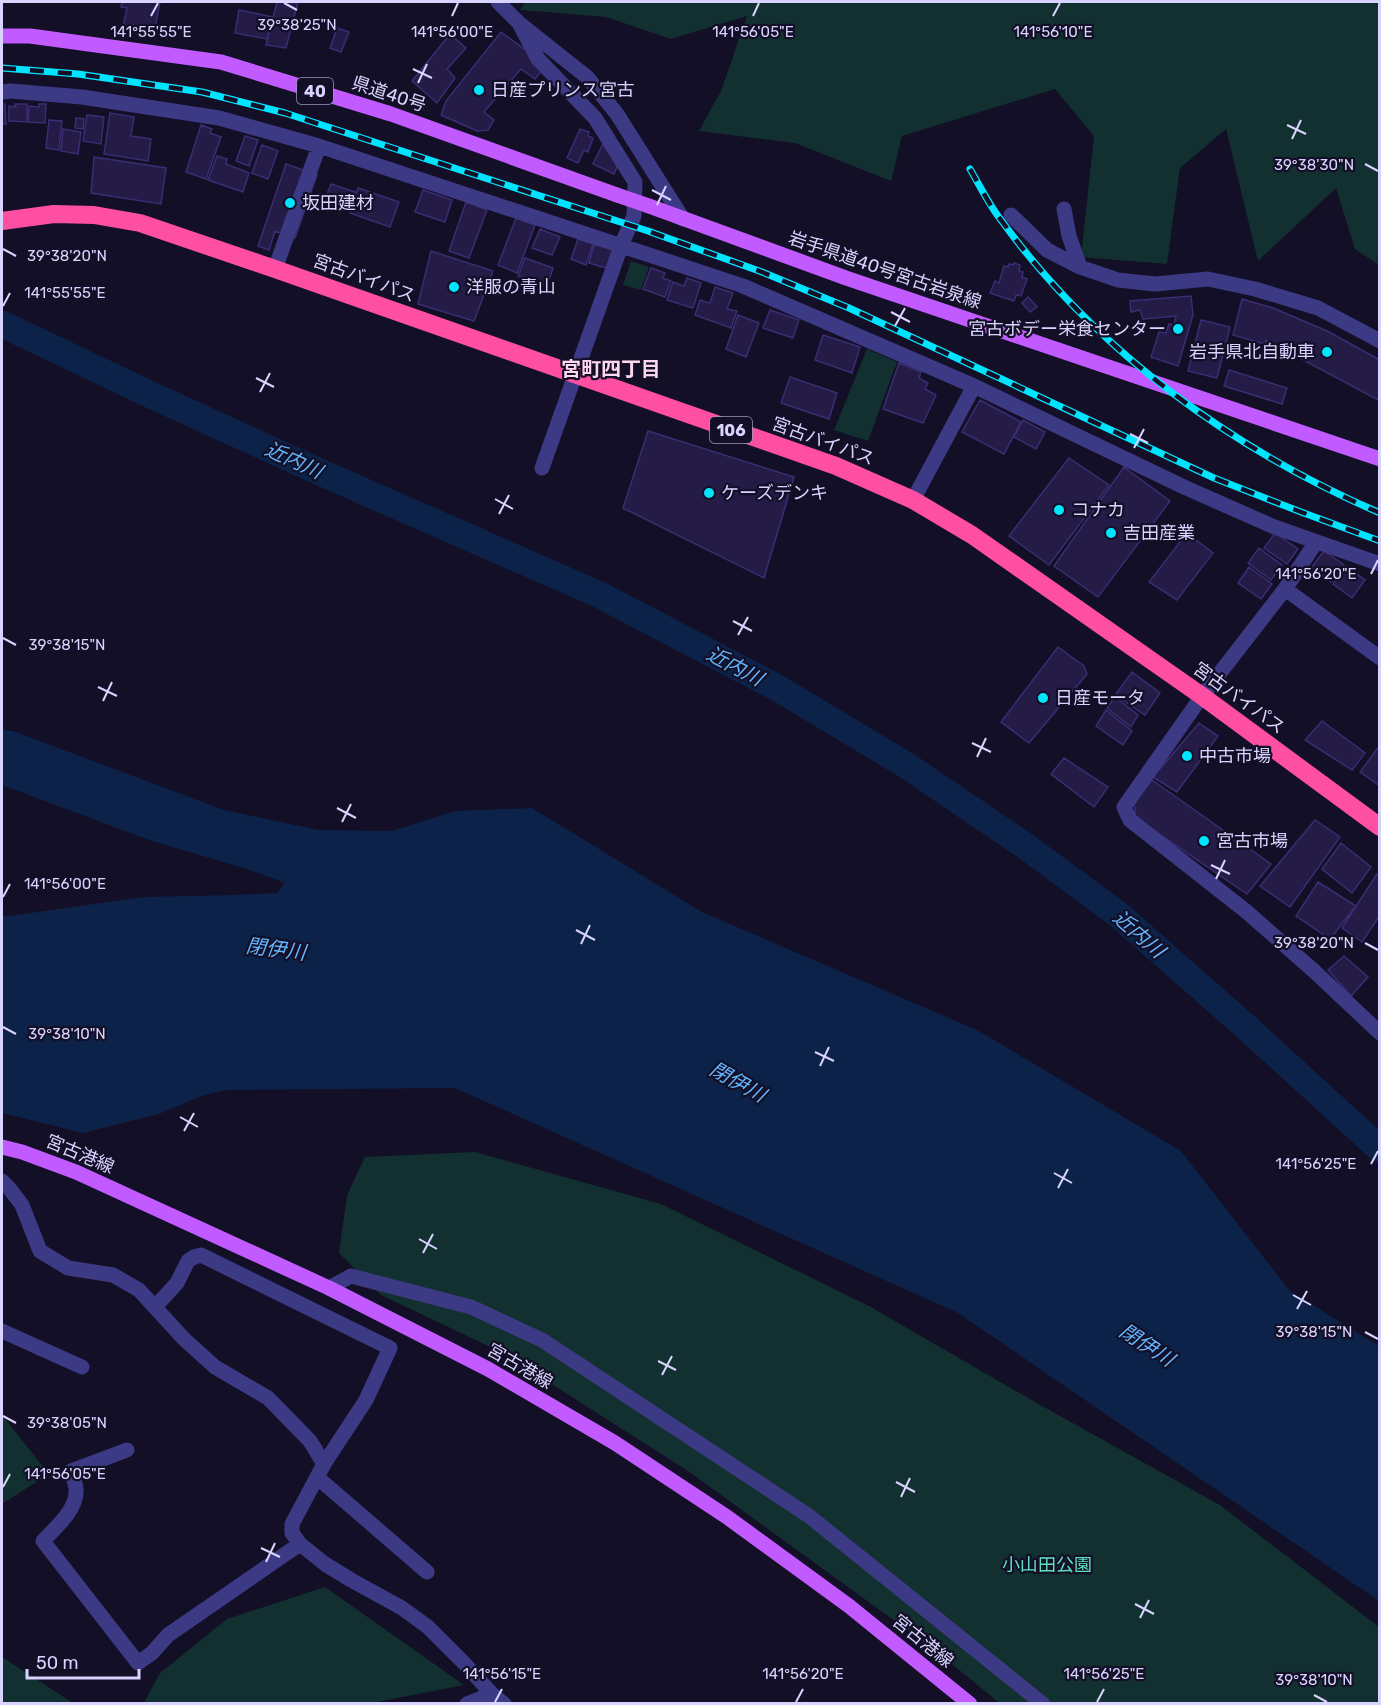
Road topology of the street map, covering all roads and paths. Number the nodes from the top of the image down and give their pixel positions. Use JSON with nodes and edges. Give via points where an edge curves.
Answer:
{"nodes":[{"id":1,"x":498,"y":2,"type":"edge"},
{"id":2,"x":519,"y":23,"type":"junction"},
{"id":3,"x":2,"y":36,"type":"edge"},
{"id":4,"x":2,"y":92,"type":"edge"},
{"id":5,"x":319,"y":146,"type":"junction"},
{"id":6,"x":617,"y":195,"type":"joint"},
{"id":7,"x":1064,"y":209,"type":"dead end"},
{"id":8,"x":1011,"y":215,"type":"dead end"},
{"id":9,"x":683,"y":219,"type":"junction"},
{"id":10,"x":2,"y":221,"type":"edge"},
{"id":11,"x":621,"y":246,"type":"junction"},
{"id":12,"x":1080,"y":267,"type":"junction"},
{"id":13,"x":275,"y":269,"type":"junction"},
{"id":14,"x":1380,"y":341,"type":"edge"},
{"id":15,"x":576,"y":376,"type":"junction"},
{"id":16,"x":974,"y":386,"type":"junction"},
{"id":17,"x":1380,"y":459,"type":"edge"},
{"id":18,"x":542,"y":468,"type":"dead end"},
{"id":19,"x":913,"y":500,"type":"junction"},
{"id":20,"x":1316,"y":542,"type":"junction"},
{"id":21,"x":1380,"y":564,"type":"edge"},
{"id":22,"x":1285,"y":589,"type":"junction"},
{"id":23,"x":1380,"y":658,"type":"edge"},
{"id":24,"x":1202,"y":696,"type":"junction"},
{"id":25,"x":1380,"y":827,"type":"edge"},
{"id":26,"x":1380,"y":1033,"type":"edge"},
{"id":27,"x":2,"y":1147,"type":"edge"},
{"id":28,"x":2,"y":1181,"type":"edge"},
{"id":29,"x":329,"y":1288,"type":"junction"},
{"id":30,"x":155,"y":1307,"type":"junction"},
{"id":31,"x":2,"y":1331,"type":"edge"},
{"id":32,"x":82,"y":1367,"type":"dead end"},
{"id":33,"x":127,"y":1450,"type":"dead end"},
{"id":34,"x":321,"y":1471,"type":"junction"},
{"id":35,"x":300,"y":1544,"type":"junction"},
{"id":36,"x":427,"y":1572,"type":"dead end"},
{"id":37,"x":498,"y":1699,"type":"edge"},
{"id":38,"x":467,"y":1704,"type":"edge"},
{"id":39,"x":970,"y":1704,"type":"edge"},
{"id":40,"x":1043,"y":1704,"type":"edge"}],
"edges":[{"from":1,"to":2,"type":"street"},
{"from":2,"to":9,"type":"street","via":[[587,77],[617,114]]},
{"from":2,"to":11,"type":"street","via":[[538,59],[595,118],[635,182],[634,216]]},
{"from":3,"to":6,"type":"main road","name":"県道40号","number":"40","via":[[30,36],[221,62],[391,114]]},
{"from":4,"to":5,"type":"street","via":[[82,97],[168,109],[219,118]]},
{"from":5,"to":11,"type":"street"},
{"from":5,"to":13,"type":"street"},
{"from":6,"to":9,"type":"main road","name":"岩手県道40号宮古岩泉線","number":"40","bridge":true},
{"from":7,"to":12,"type":"street"},
{"from":8,"to":12,"type":"street","via":[[1047,250]]},
{"from":9,"to":17,"type":"main road","name":"岩手県道40号宮古岩泉線","number":"40"},
{"from":10,"to":13,"type":"highway","name":"宮古バイパス","number":"106","via":[[54,214],[94,215],[140,224]]},
{"from":11,"to":15,"type":"street"},
{"from":11,"to":16,"type":"street","via":[[743,286]]},
{"from":12,"to":14,"type":"street","via":[[1118,280],[1155,284],[1208,279],[1255,289],[1318,308]]},
{"from":13,"to":15,"type":"highway","name":"宮古バイパス","number":"106"},
{"from":15,"to":18,"type":"street"},
{"from":15,"to":19,"type":"highway","name":"宮古バイパス","number":"106","via":[[836,466]]},
{"from":16,"to":19,"type":"street"},
{"from":16,"to":20,"type":"street","via":[[1184,487]]},
{"from":19,"to":24,"type":"highway","name":"宮古バイパス","number":"106","via":[[972,535]]},
{"from":20,"to":21,"type":"street"},
{"from":20,"to":22,"type":"street"},
{"from":22,"to":23,"type":"street"},
{"from":22,"to":24,"type":"street"},
{"from":24,"to":25,"type":"highway","name":"宮古バイパス","number":"106"},
{"from":24,"to":26,"type":"street","via":[[1125,807],[1130,820],[1247,912]]},
{"from":27,"to":29,"type":"main road","name":"宮古港線","via":[[76,1172]]},
{"from":28,"to":30,"type":"street","via":[[22,1205],[39,1251],[68,1268],[113,1275],[139,1290]]},
{"from":29,"to":39,"type":"main road","name":"宮古港線","via":[[488,1369],[727,1517],[840,1599]]},
{"from":29,"to":40,"type":"street","via":[[351,1276],[471,1307],[542,1340],[809,1516]]},
{"from":30,"to":34,"type":"street","via":[[215,1367],[268,1398],[310,1441]]},
{"from":30,"to":34,"type":"street","via":[[177,1283],[188,1261],[201,1255],[390,1348],[366,1400]]},
{"from":31,"to":32,"type":"street"},
{"from":33,"to":35,"type":"street","via":[[71,1471],[76,1491],[74,1502],[43,1541],[138,1663],[168,1635]]},
{"from":34,"to":35,"type":"street","via":[[292,1524],[292,1533]]},
{"from":34,"to":36,"type":"street"},
{"from":35,"to":37,"type":"street","via":[[333,1569],[428,1627]]},
{"from":37,"to":38,"type":"street"}]}
